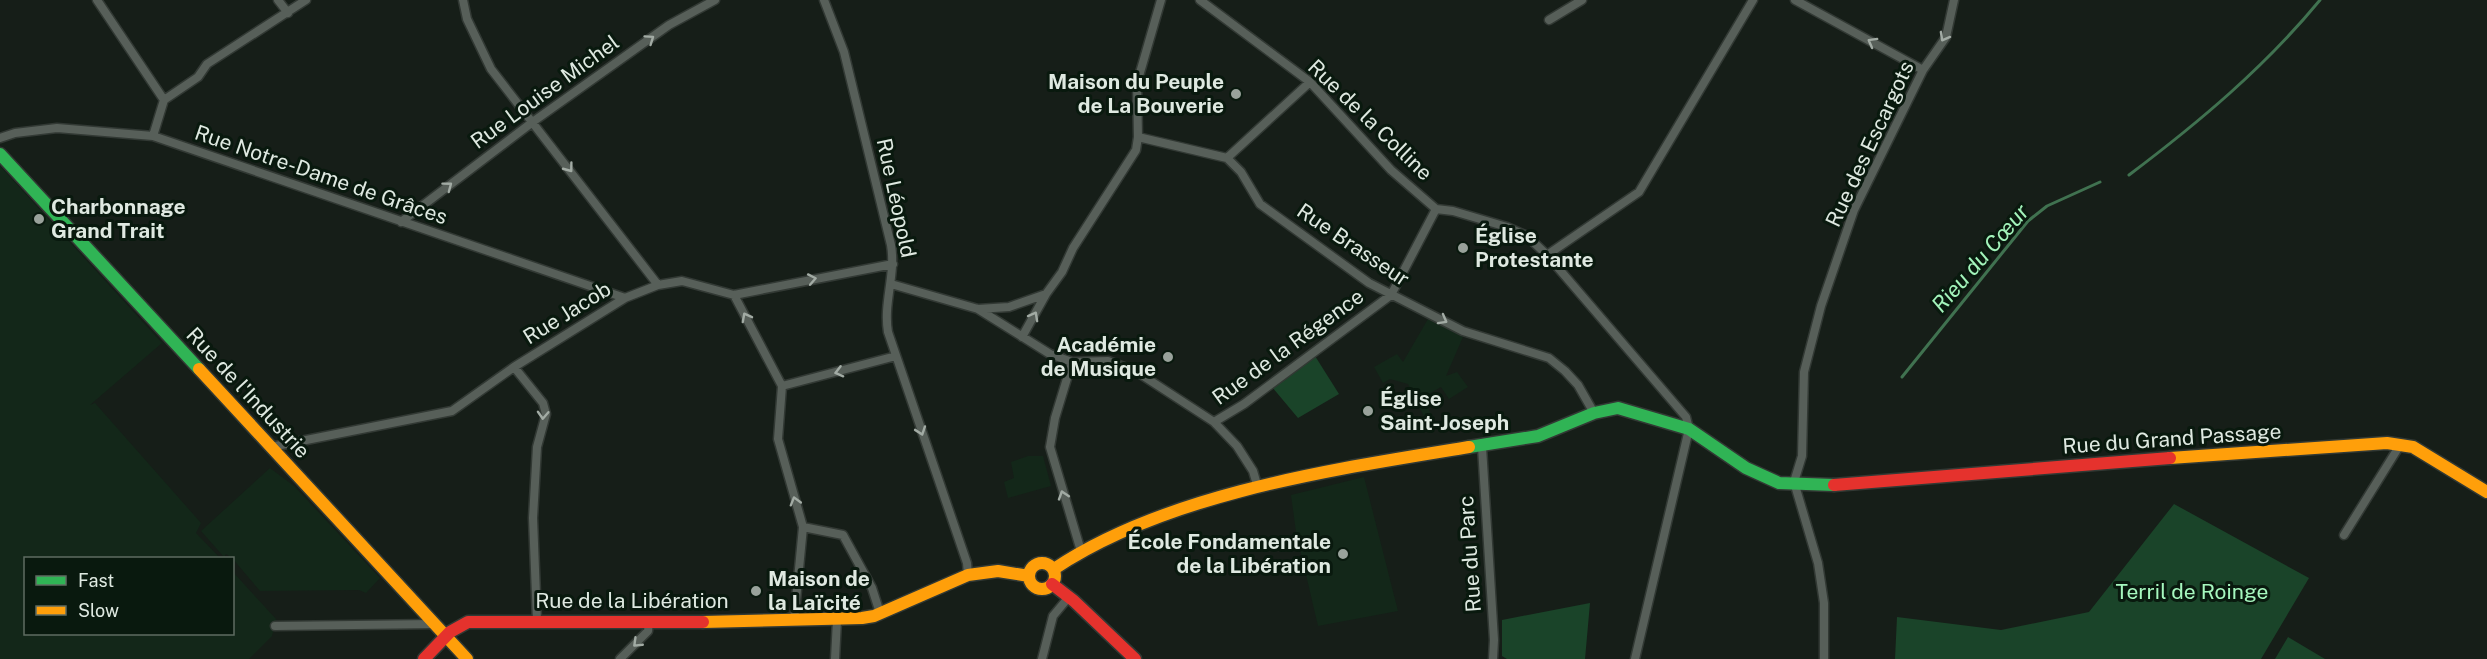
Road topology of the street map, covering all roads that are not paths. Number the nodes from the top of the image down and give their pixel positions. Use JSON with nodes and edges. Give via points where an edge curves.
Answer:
{"nodes":[{"id":1,"x":97,"y":0,"type":"edge"},
{"id":2,"x":278,"y":0,"type":"edge"},
{"id":3,"x":306,"y":0,"type":"edge"},
{"id":4,"x":463,"y":0,"type":"edge"},
{"id":5,"x":716,"y":0,"type":"edge"},
{"id":6,"x":824,"y":0,"type":"edge"},
{"id":7,"x":1161,"y":0,"type":"edge"},
{"id":8,"x":1200,"y":0,"type":"edge"},
{"id":9,"x":1582,"y":0,"type":"edge"},
{"id":10,"x":1753,"y":0,"type":"edge"},
{"id":11,"x":1796,"y":0,"type":"edge"},
{"id":12,"x":1954,"y":0,"type":"edge"},
{"id":13,"x":288,"y":13,"type":"junction"},
{"id":14,"x":1549,"y":20,"type":"dead end"},
{"id":15,"x":1923,"y":70,"type":"junction"},
{"id":16,"x":1310,"y":82,"type":"junction"},
{"id":17,"x":164,"y":100,"type":"junction"},
{"id":18,"x":534,"y":121,"type":"junction"},
{"id":19,"x":153,"y":136,"type":"junction"},
{"id":20,"x":1138,"y":137,"type":"junction"},
{"id":21,"x":0,"y":138,"type":"edge"},
{"id":22,"x":0,"y":154,"type":"edge"},
{"id":23,"x":1227,"y":158,"type":"junction"},
{"id":24,"x":1436,"y":209,"type":"junction"},
{"id":25,"x":401,"y":222,"type":"junction"},
{"id":26,"x":1546,"y":255,"type":"junction"},
{"id":27,"x":893,"y":264,"type":"junction"},
{"id":28,"x":891,"y":284,"type":"junction"},
{"id":29,"x":658,"y":285,"type":"junction"},
{"id":30,"x":1046,"y":294,"type":"junction"},
{"id":31,"x":734,"y":295,"type":"junction"},
{"id":32,"x":1391,"y":295,"type":"junction"},
{"id":33,"x":625,"y":298,"type":"junction"},
{"id":34,"x":978,"y":309,"type":"junction"},
{"id":35,"x":1022,"y":338,"type":"junction"},
{"id":36,"x":896,"y":356,"type":"junction"},
{"id":37,"x":1072,"y":362,"type":"junction"},
{"id":38,"x":514,"y":367,"type":"junction"},
{"id":39,"x":782,"y":386,"type":"junction"},
{"id":40,"x":1594,"y":413,"type":"junction"},
{"id":41,"x":1214,"y":422,"type":"junction"},
{"id":42,"x":1689,"y":429,"type":"junction"},
{"id":43,"x":2400,"y":445,"type":"junction"},
{"id":44,"x":271,"y":447,"type":"junction"},
{"id":45,"x":1482,"y":447,"type":"junction"},
{"id":46,"x":1794,"y":482,"type":"junction"},
{"id":47,"x":1258,"y":488,"type":"junction"},
{"id":48,"x":2487,"y":492,"type":"edge"},
{"id":49,"x":803,"y":527,"type":"junction"},
{"id":50,"x":2344,"y":535,"type":"dead end"},
{"id":51,"x":1081,"y":551,"type":"junction"},
{"id":52,"x":1054,"y":569,"type":"junction"},
{"id":53,"x":968,"y":575,"type":"junction"},
{"id":54,"x":1029,"y":576,"type":"junction"},
{"id":55,"x":1052,"y":584,"type":"junction"},
{"id":56,"x":1068,"y":598,"type":"junction"},
{"id":57,"x":880,"y":613,"type":"junction"},
{"id":58,"x":837,"y":620,"type":"junction"},
{"id":59,"x":537,"y":621,"type":"junction"},
{"id":60,"x":794,"y":621,"type":"junction"},
{"id":61,"x":649,"y":623,"type":"junction"},
{"id":62,"x":435,"y":624,"type":"junction"},
{"id":63,"x":275,"y":626,"type":"dead end"},
{"id":64,"x":447,"y":637,"type":"junction"},
{"id":65,"x":424,"y":659,"type":"edge"},
{"id":66,"x":467,"y":659,"type":"edge"},
{"id":67,"x":620,"y":659,"type":"edge"},
{"id":68,"x":835,"y":659,"type":"edge"},
{"id":69,"x":1042,"y":659,"type":"edge"},
{"id":70,"x":1135,"y":659,"type":"edge"},
{"id":71,"x":1493,"y":659,"type":"edge"},
{"id":72,"x":1635,"y":659,"type":"edge"},
{"id":73,"x":1824,"y":659,"type":"edge"}],
"edges":[{"from":1,"to":17,"type":"street"},
{"from":2,"to":13,"type":"street"},
{"from":3,"to":13,"type":"street"},
{"from":4,"to":18,"type":"street","via":[[467,19],[491,69]]},
{"from":18,"to":5,"type":"street","name":"Rue Louise Michel","one_way":true,"via":[[669,25]]},
{"from":6,"to":27,"type":"street","name":"Rue Léopold","via":[[844,52]]},
{"from":7,"to":20,"type":"street","via":[[1137,83]]},
{"from":8,"to":16,"type":"street","name":"Rue de la Colline"},
{"from":9,"to":14,"type":"street"},
{"from":10,"to":26,"type":"street","via":[[1639,192]]},
{"from":15,"to":11,"type":"street","one_way":true},
{"from":12,"to":15,"type":"street","name":"Rue des Escargots","one_way":true,"via":[[1949,29]]},
{"from":13,"to":17,"type":"street","via":[[207,64],[198,77]]},
{"from":15,"to":46,"type":"street","name":"Rue des Escargots","via":[[1854,210],[1821,306],[1804,372],[1802,456]]},
{"from":16,"to":23,"type":"street"},
{"from":16,"to":24,"type":"street","name":"Rue de la Colline","via":[[1391,170]]},
{"from":17,"to":19,"type":"street"},
{"from":25,"to":18,"type":"street","name":"Rue Louise Michel","one_way":true},
{"from":18,"to":29,"type":"street","one_way":true},
{"from":19,"to":21,"type":"street","name":"Rue Notre-Dame de Grâces","via":[[57,128]]},
{"from":19,"to":25,"type":"street","name":"Rue Notre-Dame de Grâces"},
{"from":20,"to":23,"type":"street"},
{"from":20,"to":30,"type":"street","via":[[1136,150]]},
{"from":22,"to":44,"type":"street","name":"Rue de l'Industrie"},
{"from":23,"to":32,"type":"street","name":"Rue Brasseur","via":[[1241,172],[1260,204]]},
{"from":24,"to":26,"type":"street","name":"Rue de la Colline","via":[[1507,227],[1527,236]]},
{"from":24,"to":32,"type":"street","name":"Rue de la Régence"},
{"from":25,"to":33,"type":"street","name":"Rue Notre-Dame de Grâces"},
{"from":26,"to":42,"type":"street","name":"Rue de la Colline","via":[[1686,417]]},
{"from":27,"to":28,"type":"street","name":"Rue Léopold"},
{"from":31,"to":27,"type":"street","name":"Rue Jacob","one_way":true},
{"from":28,"to":34,"type":"street"},
{"from":28,"to":36,"type":"street","name":"Rue Léopold","via":[[886,319]]},
{"from":29,"to":31,"type":"street","name":"Rue Jacob","via":[[682,281]]},
{"from":29,"to":33,"type":"street","name":"Rue Jacob"},
{"from":30,"to":34,"type":"street","via":[[1009,307]]},
{"from":35,"to":30,"type":"street","one_way":true},
{"from":39,"to":31,"type":"street","one_way":true},
{"from":32,"to":40,"type":"street","name":"Rue Brasseur","one_way":true,"via":[[1463,331],[1549,358],[1578,386]]},
{"from":32,"to":41,"type":"street","name":"Rue de la Régence"},
{"from":33,"to":38,"type":"street","name":"Rue Jacob"},
{"from":34,"to":35,"type":"street"},
{"from":35,"to":37,"type":"street"},
{"from":36,"to":39,"type":"street","one_way":true},
{"from":36,"to":53,"type":"street","name":"Rue Léopold","one_way":true},
{"from":37,"to":41,"type":"street","via":[[1108,361],[1137,372]]},
{"from":51,"to":37,"type":"street","one_way":true,"via":[[1050,447]]},
{"from":38,"to":44,"type":"street","name":"Rue Jacob","via":[[452,411]]},
{"from":38,"to":59,"type":"street","one_way":true,"via":[[543,403],[546,414],[537,447],[533,518]]},
{"from":49,"to":39,"type":"street","one_way":true,"via":[[778,440]]},
{"from":40,"to":42,"type":"street","via":[[1618,408]]},
{"from":40,"to":45,"type":"street","via":[[1539,436]]},
{"from":41,"to":47,"type":"street","via":[[1237,446],[1253,471]]},
{"from":42,"to":46,"type":"street","via":[[1746,468],[1779,483]]},
{"from":42,"to":72,"type":"street"},
{"from":43,"to":46,"type":"street","name":"Rue du Grand Passage","via":[[2123,460],[1819,486]]},
{"from":43,"to":48,"type":"street","name":"Rue du Grand Passage","via":[[2413,447]]},
{"from":43,"to":50,"type":"street"},
{"from":44,"to":62,"type":"street","name":"Rue de l'Industrie"},
{"from":45,"to":47,"type":"street","via":[[1406,457]]},
{"from":45,"to":71,"type":"street","name":"Rue du Parc"},
{"from":46,"to":73,"type":"street","via":[[1818,563],[1824,603]]},
{"from":47,"to":51,"type":"street","via":[[1185,507]]},
{"from":49,"to":57,"type":"street","via":[[843,535],[872,588]]},
{"from":49,"to":60,"type":"street"},
{"from":51,"to":52,"type":"street"},
{"from":52,"to":54,"type":"street","via":[[1040,563],[1032,567]]},
{"from":52,"to":55,"type":"street"},
{"from":53,"to":54,"type":"street","name":"Rue de la Libération","via":[[999,571]]},
{"from":53,"to":57,"type":"street","name":"Rue de la Libération"},
{"from":54,"to":55,"type":"street","via":[[1038,588]]},
{"from":55,"to":56,"type":"street"},
{"from":56,"to":69,"type":"street","via":[[1053,616]]},
{"from":56,"to":70,"type":"street"},
{"from":57,"to":58,"type":"street","name":"Rue de la Libération"},
{"from":58,"to":60,"type":"street","name":"Rue de la Libération"},
{"from":58,"to":68,"type":"street"},
{"from":59,"to":61,"type":"street","name":"Rue de la Libération"},
{"from":59,"to":64,"type":"street","name":"Rue de la Libération","via":[[464,623],[454,627]]},
{"from":60,"to":61,"type":"street","name":"Rue de la Libération"},
{"from":61,"to":67,"type":"street","one_way":true,"via":[[648,631]]},
{"from":62,"to":63,"type":"street"},
{"from":62,"to":64,"type":"street","name":"Rue de l'Industrie"},
{"from":64,"to":65,"type":"street","name":"Rue de la Libération"},
{"from":64,"to":66,"type":"street","name":"Rue de l'Industrie"}]}
